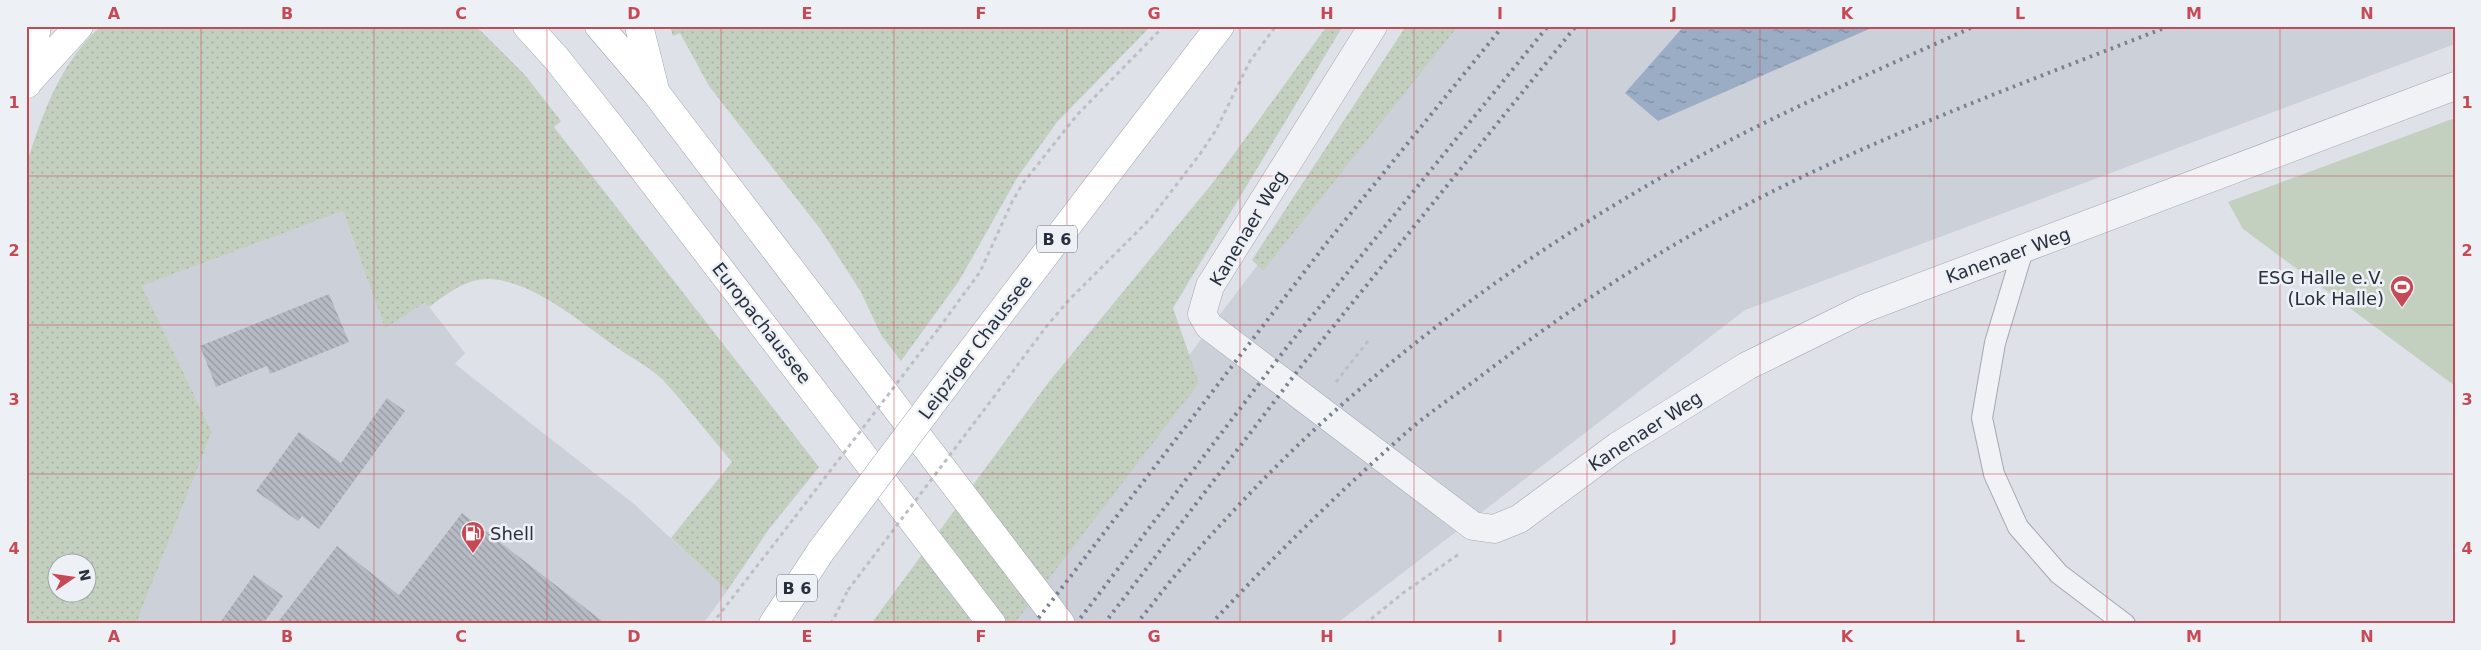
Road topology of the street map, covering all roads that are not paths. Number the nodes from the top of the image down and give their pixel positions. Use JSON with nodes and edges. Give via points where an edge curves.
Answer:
{"nodes":[{"id":1,"x":37,"y":26,"type":"edge"},
{"id":2,"x":79,"y":26,"type":"edge"},
{"id":3,"x":528,"y":26,"type":"edge"},
{"id":4,"x":599,"y":26,"type":"edge"},
{"id":5,"x":639,"y":26,"type":"edge"},
{"id":6,"x":1220,"y":26,"type":"edge"},
{"id":7,"x":1373,"y":26,"type":"edge"},
{"id":8,"x":27,"y":85,"type":"edge"},
{"id":9,"x":2455,"y":86,"type":"edge"},
{"id":10,"x":656,"y":93,"type":"junction"},
{"id":11,"x":2023,"y":250,"type":"junction"},
{"id":12,"x":773,"y":624,"type":"edge"},
{"id":13,"x":992,"y":624,"type":"edge"},
{"id":14,"x":1061,"y":624,"type":"edge"},
{"id":15,"x":2125,"y":624,"type":"edge"}],
"edges":[{"from":1,"to":8,"type":"main road"},
{"from":2,"to":8,"type":"main road"},
{"from":3,"to":13,"type":"main road","name":"Europachaussee","via":[[620,139]]},
{"from":4,"to":10,"type":"main road"},
{"from":5,"to":10,"type":"main road"},
{"from":6,"to":12,"type":"main road","name":"Leipziger Chaussee","number":"B 6","bridge":true,"via":[[963,362],[821,552]]},
{"from":7,"to":11,"type":"street","name":"Kanenaer Weg","via":[[1210,286],[1202,314],[1209,326],[1473,526],[1494,529],[1519,519],[1618,446],[1747,366],[1865,308]]},
{"from":9,"to":11,"type":"street","name":"Kanenaer Weg"},
{"from":10,"to":14,"type":"main road"},
{"from":11,"to":15,"type":"lane","via":[[1995,343],[1982,418],[1994,474],[2018,527],[2059,574]]}]}
